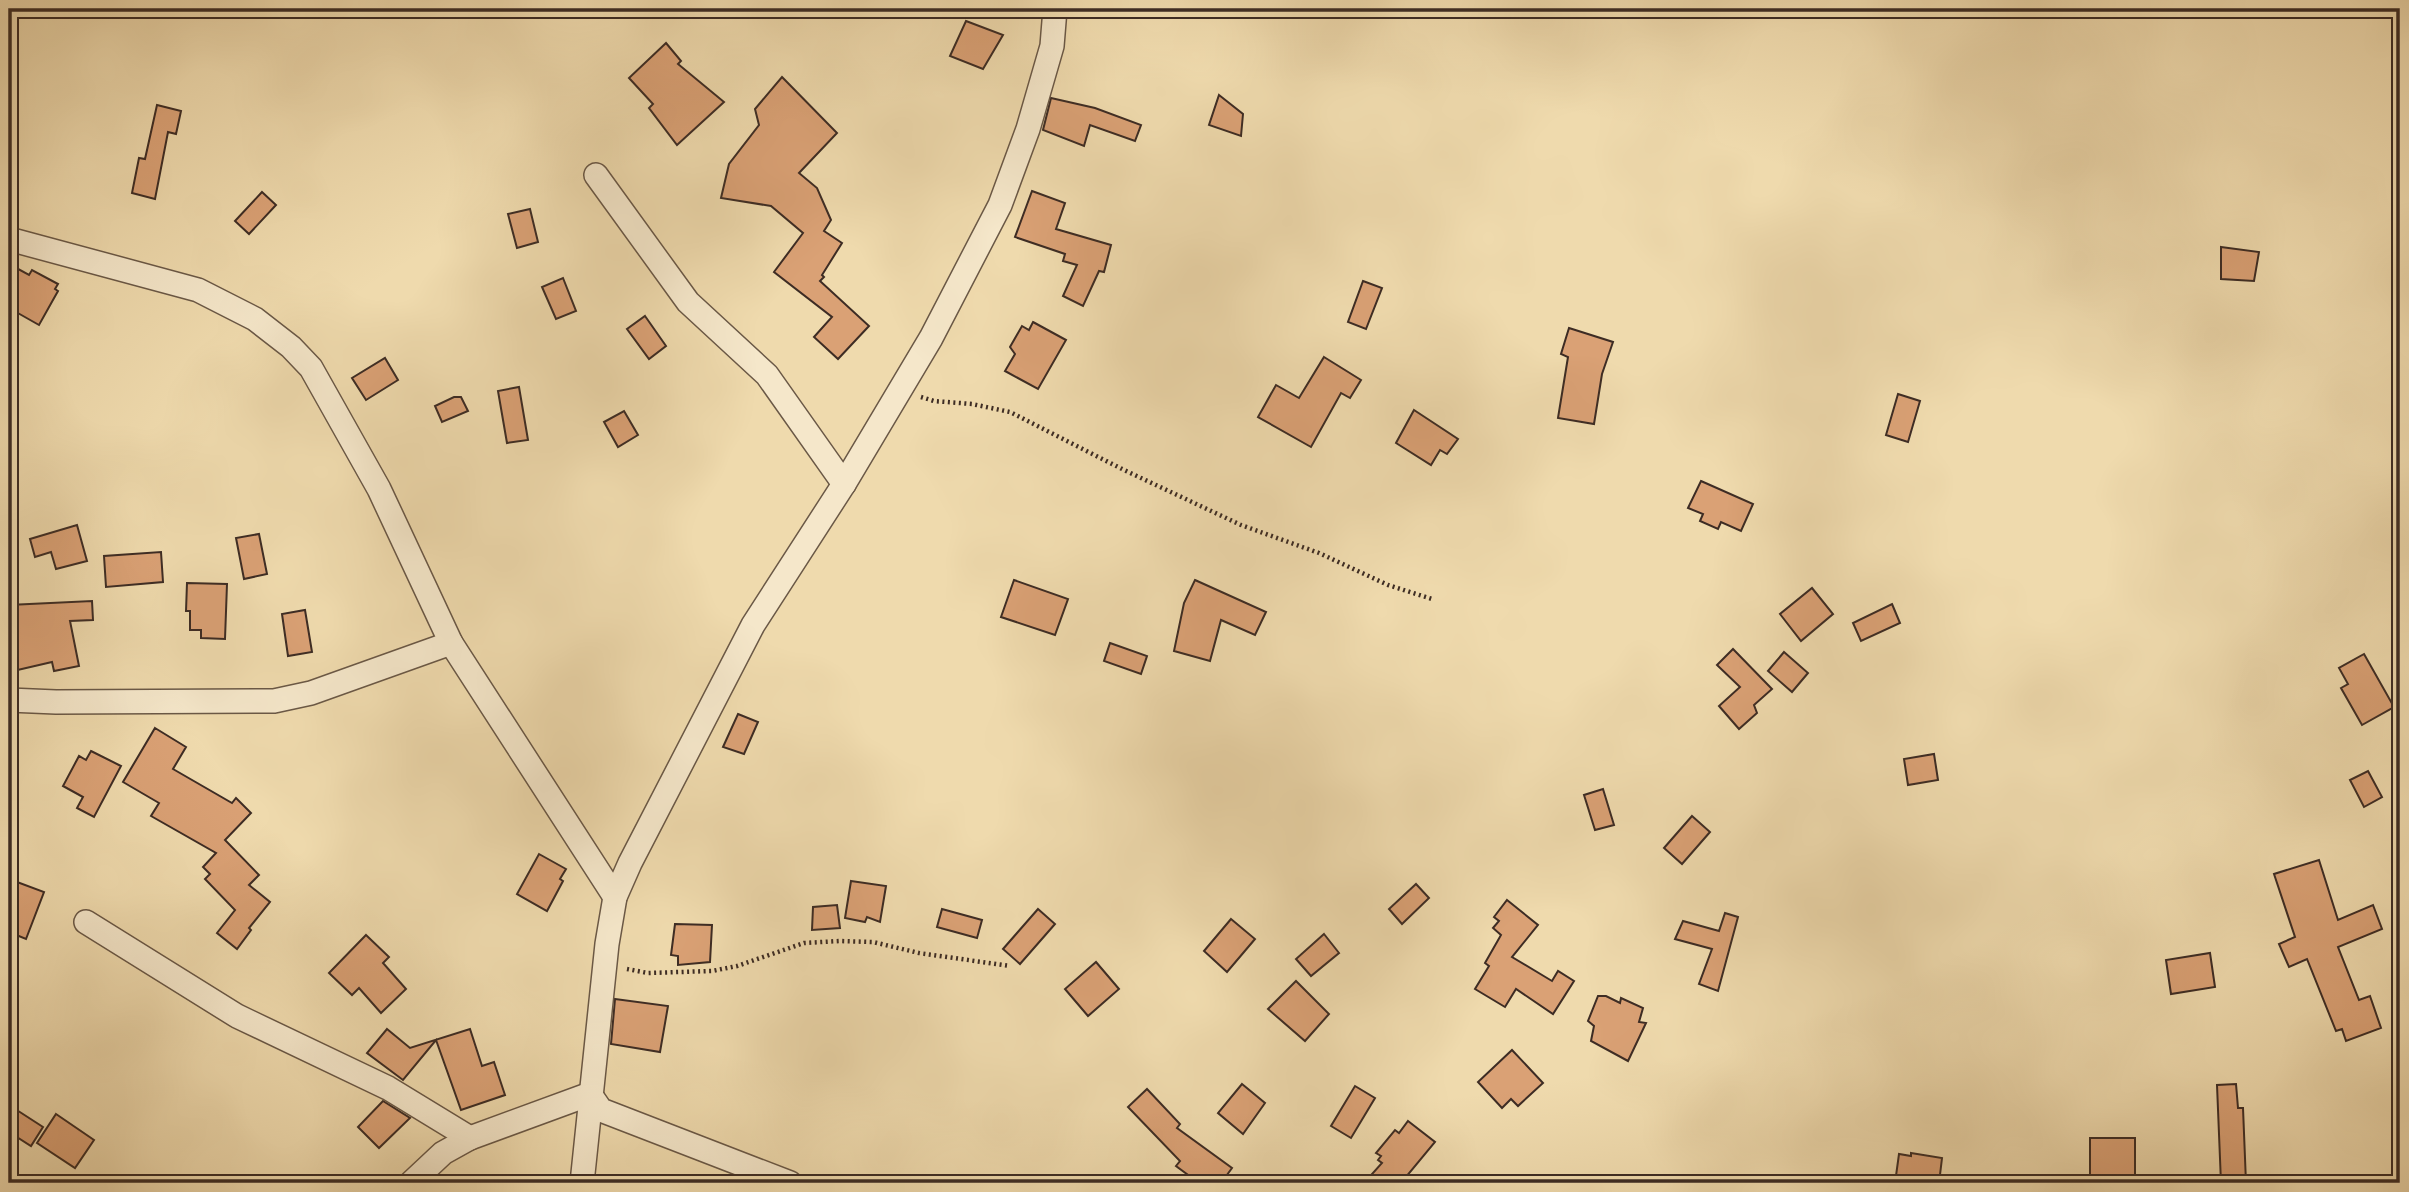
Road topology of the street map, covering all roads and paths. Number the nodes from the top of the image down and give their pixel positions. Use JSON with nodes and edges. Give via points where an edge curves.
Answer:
{"nodes":[{"id":1,"x":1055,"y":9,"type":"edge"},
{"id":2,"x":596,"y":175,"type":"dead end"},
{"id":3,"x":9,"y":239,"type":"edge"},
{"id":4,"x":900,"y":390,"type":"junction"},
{"id":5,"x":844,"y":484,"type":"junction"},
{"id":6,"x":1432,"y":599,"type":"dead end"},
{"id":7,"x":451,"y":643,"type":"junction"},
{"id":8,"x":9,"y":700,"type":"edge"},
{"id":9,"x":615,"y":897,"type":"junction"},
{"id":10,"x":86,"y":922,"type":"dead end"},
{"id":11,"x":1010,"y":966,"type":"dead end"},
{"id":12,"x":605,"y":967,"type":"junction"},
{"id":13,"x":590,"y":1094,"type":"junction"},
{"id":14,"x":470,"y":1138,"type":"junction"},
{"id":15,"x":411,"y":1183,"type":"edge"},
{"id":16,"x":582,"y":1183,"type":"edge"},
{"id":17,"x":790,"y":1183,"type":"edge"}],
"edges":[{"from":1,"to":4,"type":"street","via":[[1052,46],[1000,205]]},
{"from":2,"to":5,"type":"street","via":[[688,302],[767,375]]},
{"from":3,"to":7,"type":"street","via":[[198,290],[256,319],[291,347],[311,368],[379,489]]},
{"from":4,"to":5,"type":"street"},
{"from":4,"to":6,"type":"path","via":[[934,401],[1010,412],[1241,525]]},
{"from":5,"to":9,"type":"street","via":[[753,625]]},
{"from":7,"to":8,"type":"street","via":[[311,693],[274,701]]},
{"from":7,"to":9,"type":"street"},
{"from":9,"to":12,"type":"street"},
{"from":10,"to":14,"type":"street","via":[[237,1016],[388,1088]]},
{"from":11,"to":12,"type":"path","via":[[873,942],[839,941],[804,943],[712,971],[648,973]]},
{"from":12,"to":13,"type":"street"},
{"from":13,"to":14,"type":"street"},
{"from":13,"to":16,"type":"street"},
{"from":13,"to":17,"type":"street","via":[[601,1110]]},
{"from":14,"to":15,"type":"street","via":[[443,1153]]}]}
